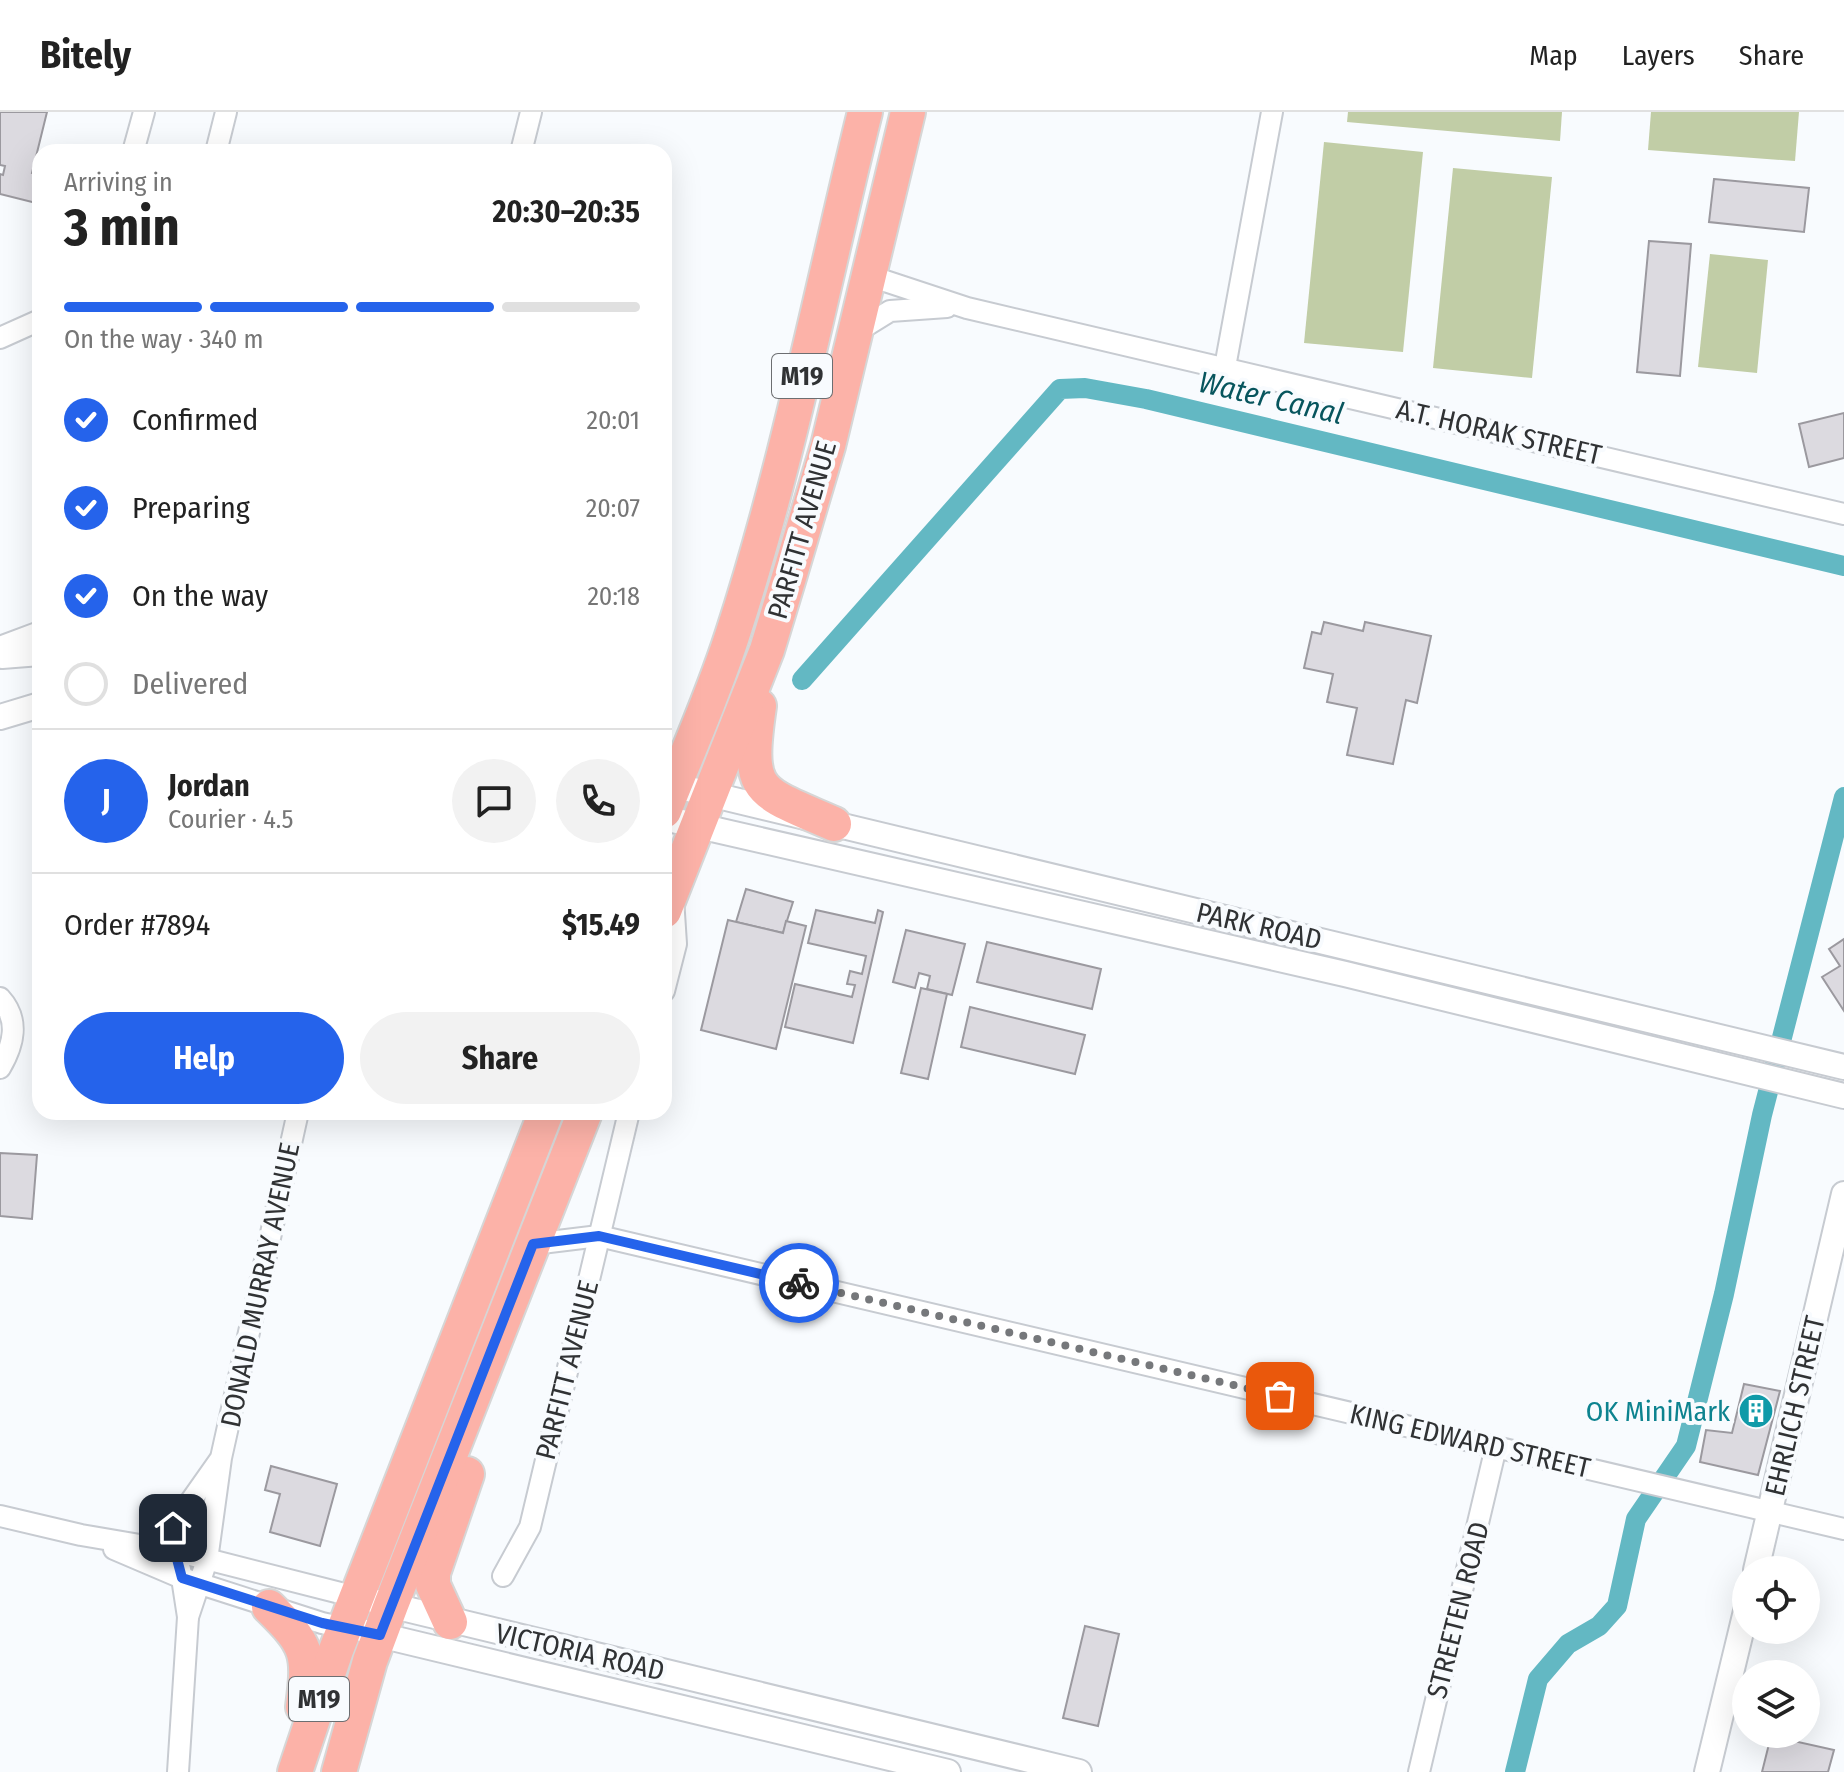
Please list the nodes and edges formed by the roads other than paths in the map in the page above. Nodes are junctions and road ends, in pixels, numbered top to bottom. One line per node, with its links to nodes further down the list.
1 (144, 112): 8 (street)
2 (226, 112): 9 (street)
3 (531, 112): 10 (street)
4 (865, 112): 11 (highway, PARFITT AVENUE / M19)
5 (889, 112): 11 (highway)
6 (908, 112): 12 (highway, PARFITT AVENUE / M19)
7 (1272, 112): 17 (street)
8 (135, 144)
9 (218, 144)
10 (523, 144)
11 (840, 213): 18 (highway, PARFITT AVENUE / M19)
12 (870, 276): 13 (street, A.T. HORAK STREET); 15 (highway, PARFITT AVENUE / M19); 18 (highway)
13 (967, 308): 15 (street, A.T. HORAK STREET); 17 (street, A.T. HORAK STREET)
14 (32, 324): 16 (street)
15 (856, 332): 22 (highway, PARFITT AVENUE / M19)
16 (0, 338)
17 (1225, 367): 19 (street, A.T. HORAK STREET)
18 (770, 503): 27 (highway, PARFITT AVENUE / M19)
19 (1844, 514)
20 (32, 637): 21 (street)
21 (0, 649)
22 (767, 650): 29 (highway, PARFITT AVENUE / M19); 31 (highway)
23 (32, 654): 24 (street)
24 (0, 656)
25 (32, 707): 26 (street)
26 (0, 717)
27 (672, 781)
28 (672, 793): 29 (street, PARK ROAD)
29 (711, 793): 31 (street, PARK ROAD); 32 (highway, PARFITT AVENUE / M19)
30 (672, 820): 32 (street, PARK ROAD)
31 (834, 824): 37 (street, PARK ROAD)
32 (698, 825): 33 (highway, PARFITT AVENUE / M19); 39 (street, PARK ROAD)
33 (672, 891)
34 (672, 922): 35 (street, PARFITT AVENUE)
35 (672, 970)
36 (0, 998): 38 (street)
37 (1844, 1067)
38 (0, 1068)
39 (1844, 1096)
40 (296, 1120): 49 (street, DONALD MURRAY AVENUE)
41 (543, 1120): 61 (highway, M19)
42 (582, 1120): 46 (highway, M19)
43 (627, 1120): 45 (street, PARFITT AVENUE)
44 (1844, 1194): 50 (street, EHRLICH STREET)
45 (599, 1236): 46 (street, KING EDWARD STREET); 48 (street, KING EDWARD STREET); 58 (street, PARFITT AVENUE)
46 (533, 1244): 47 (highway, M19)
47 (510, 1302): 62 (highway, M19); 63 (highway)
48 (1496, 1447): 50 (street, KING EDWARD STREET); 74 (street, STREETEN ROAD)
49 (221, 1458): 54 (street, DONALD MURRAY AVENUE); 56 (street, DONALD MURRAY AVENUE)
50 (1771, 1512): 52 (street, KING EDWARD STREET); 55 (street, EHRLICH STREET)
51 (0, 1516): 53 (street, VICTORIA ROAD)
52 (1844, 1529)
53 (81, 1535): 54 (street, VICTORIA ROAD); 57 (street, VICTORIA ROAD)
54 (175, 1551): 56 (street, VICTORIA ROAD); 59 (street, DONALD MURRAY AVENUE)
55 (1760, 1556)
56 (207, 1560): 59 (street, DONALD MURRAY AVENUE); 61 (street, VICTORIA ROAD)
57 (161, 1569): 59 (street, VICTORIA ROAD); 64 (street)
58 (503, 1576)
59 (192, 1581): 60 (street, VICTORIA ROAD); 64 (street, DONALD MURRAY AVENUE)
60 (269, 1607): 61 (street, VICTORIA ROAD); 70 (highway)
61 (351, 1612): 62 (street, VICTORIA ROAD); 62 (street, VICTORIA ROAD); 70 (highway, M19)
62 (386, 1620): 63 (street, VICTORIA ROAD); 67 (street, VICTORIA ROAD); 71 (highway, M19)
63 (450, 1622): 66 (street, VICTORIA ROAD)
64 (185, 1644): 69 (street, DONALD MURRAY AVENUE)
65 (1738, 1644): 75 (street)
66 (682, 1677): 67 (street); 68 (street, VICTORIA ROAD)
67 (682, 1708): 72 (street, VICTORIA ROAD)
68 (1046, 1768): 73 (street, VICTORIA ROAD)
69 (178, 1772)
70 (295, 1772)
71 (339, 1772)
72 (948, 1772)
73 (1079, 1772)
74 (1419, 1772)
75 (1707, 1772)

